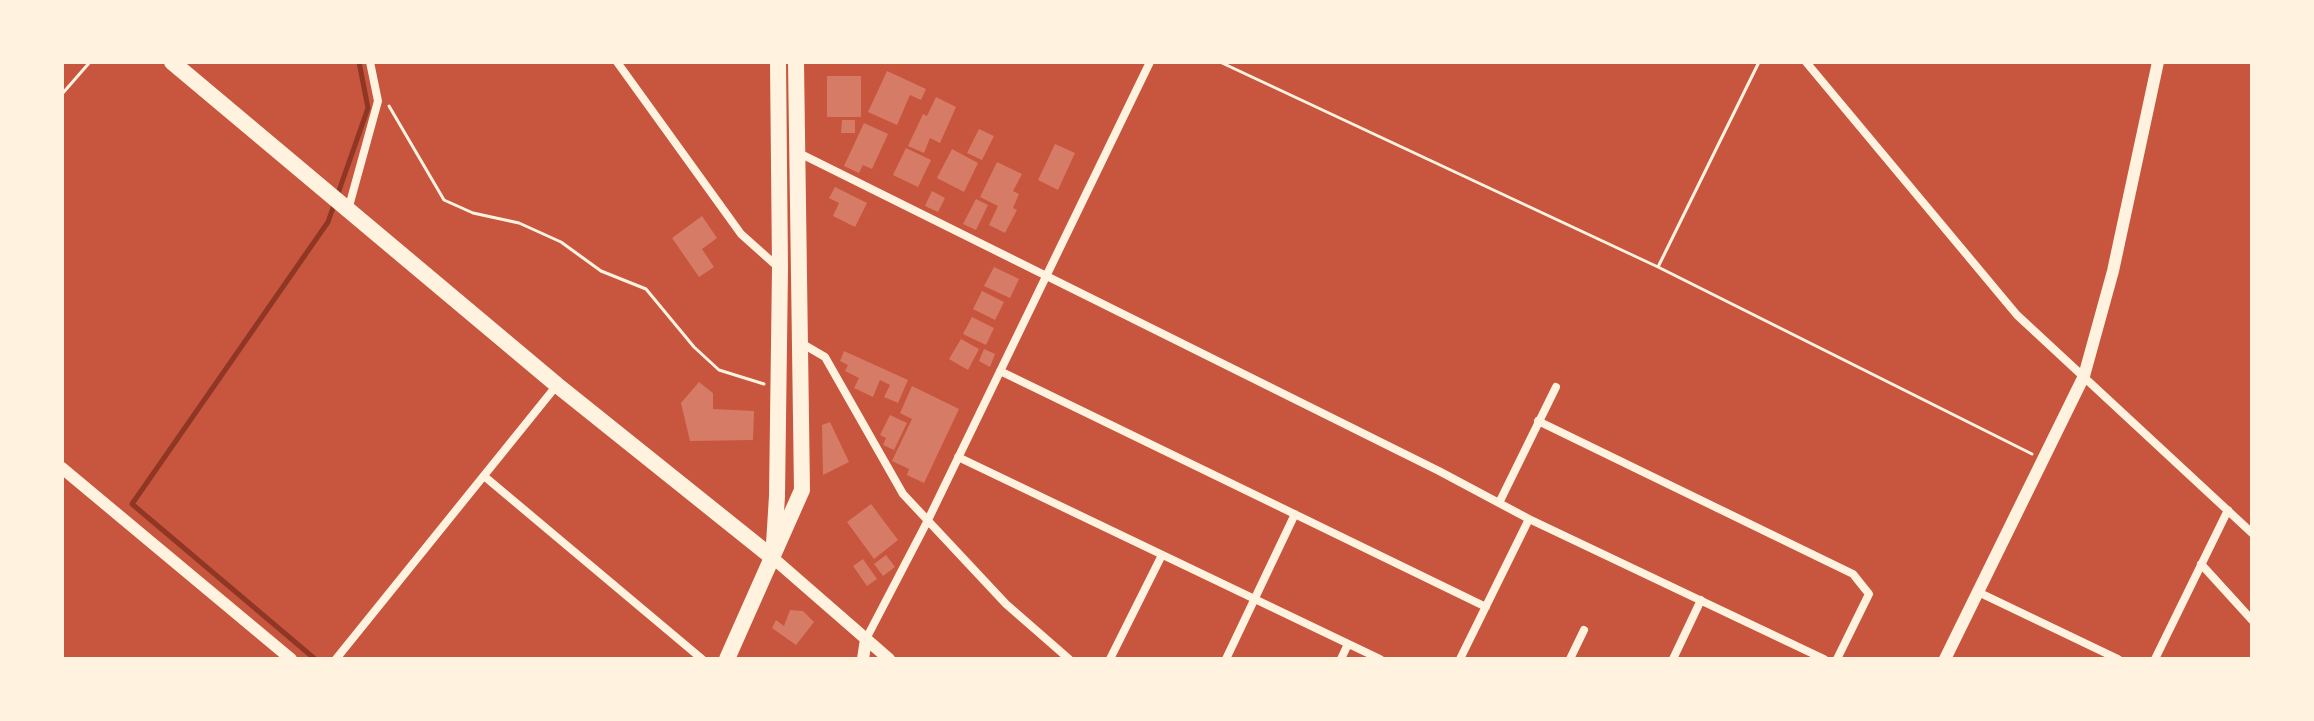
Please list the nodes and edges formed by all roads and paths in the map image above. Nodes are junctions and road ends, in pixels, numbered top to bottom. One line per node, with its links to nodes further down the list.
1 (90, 62): 13 (path)
2 (172, 62): 15 (main road)
3 (370, 62): 12 (street)
4 (617, 62): 17 (street)
5 (778, 62): 17 (main road)
6 (796, 62): 14 (main road)
7 (1150, 62): 18 (street)
8 (1220, 62): 16 (path)
9 (1759, 62): 16 (path)
10 (1806, 62): 21 (street)
11 (2158, 62): 21 (street)
12 (375, 81): 15 (street); 24 (path)
13 (62, 94)
14 (798, 153): 18 (street); 19 (main road)
15 (348, 210): 22 (main road)
16 (1658, 267): 27 (path)
17 (780, 268): 24 (main road)
18 (1047, 278): 20 (street); 30 (street)
19 (801, 343): 34 (street); 37 (main road)
20 (1000, 371): 26 (street); 32 (street)
21 (2084, 376): 27 (street); 31 (street)
22 (557, 385): 29 (street); 37 (main road)
23 (1556, 387): 25 (street)
24 (779, 388): 37 (main road)
25 (1538, 421): 30 (street); 62 (street)
26 (958, 457): 34 (street); 36 (street)
27 (2043, 460): 39 (street)
28 (62, 468): 47 (street)
29 (484, 476): 48 (street); 49 (street)
30 (1499, 503): 33 (street)
31 (2228, 510): 35 (street); 38 (street)
32 (1295, 514): 40 (street); 42 (street)
33 (1529, 519): 41 (street); 42 (street)
34 (927, 522): 45 (street); 53 (street)
35 (2252, 533)
36 (1162, 555): 40 (street); 54 (street)
37 (773, 558): 45 (street); 50 (main road)
38 (2201, 564): 43 (street); 65 (street)
39 (1978, 592): 63 (street); 64 (street)
40 (1255, 599): 46 (street); 55 (street)
41 (1701, 600): 60 (street); 61 (street)
42 (1486, 607): 58 (street)
43 (2252, 620)
44 (1584, 630): 59 (street)
45 (866, 639): 51 (street); 52 (street)
46 (1348, 644): 56 (street); 57 (street)
47 (291, 659)
48 (336, 659)
49 (702, 659)
50 (727, 659)
51 (863, 659)
52 (889, 659)
53 (1069, 659)
54 (1110, 659)
55 (1226, 659)
56 (1341, 659)
57 (1380, 659)
58 (1460, 659)
59 (1570, 659)
60 (1673, 659)
61 (1824, 659)
62 (1837, 659)
63 (1945, 659)
64 (2118, 659)
65 (2155, 659)

